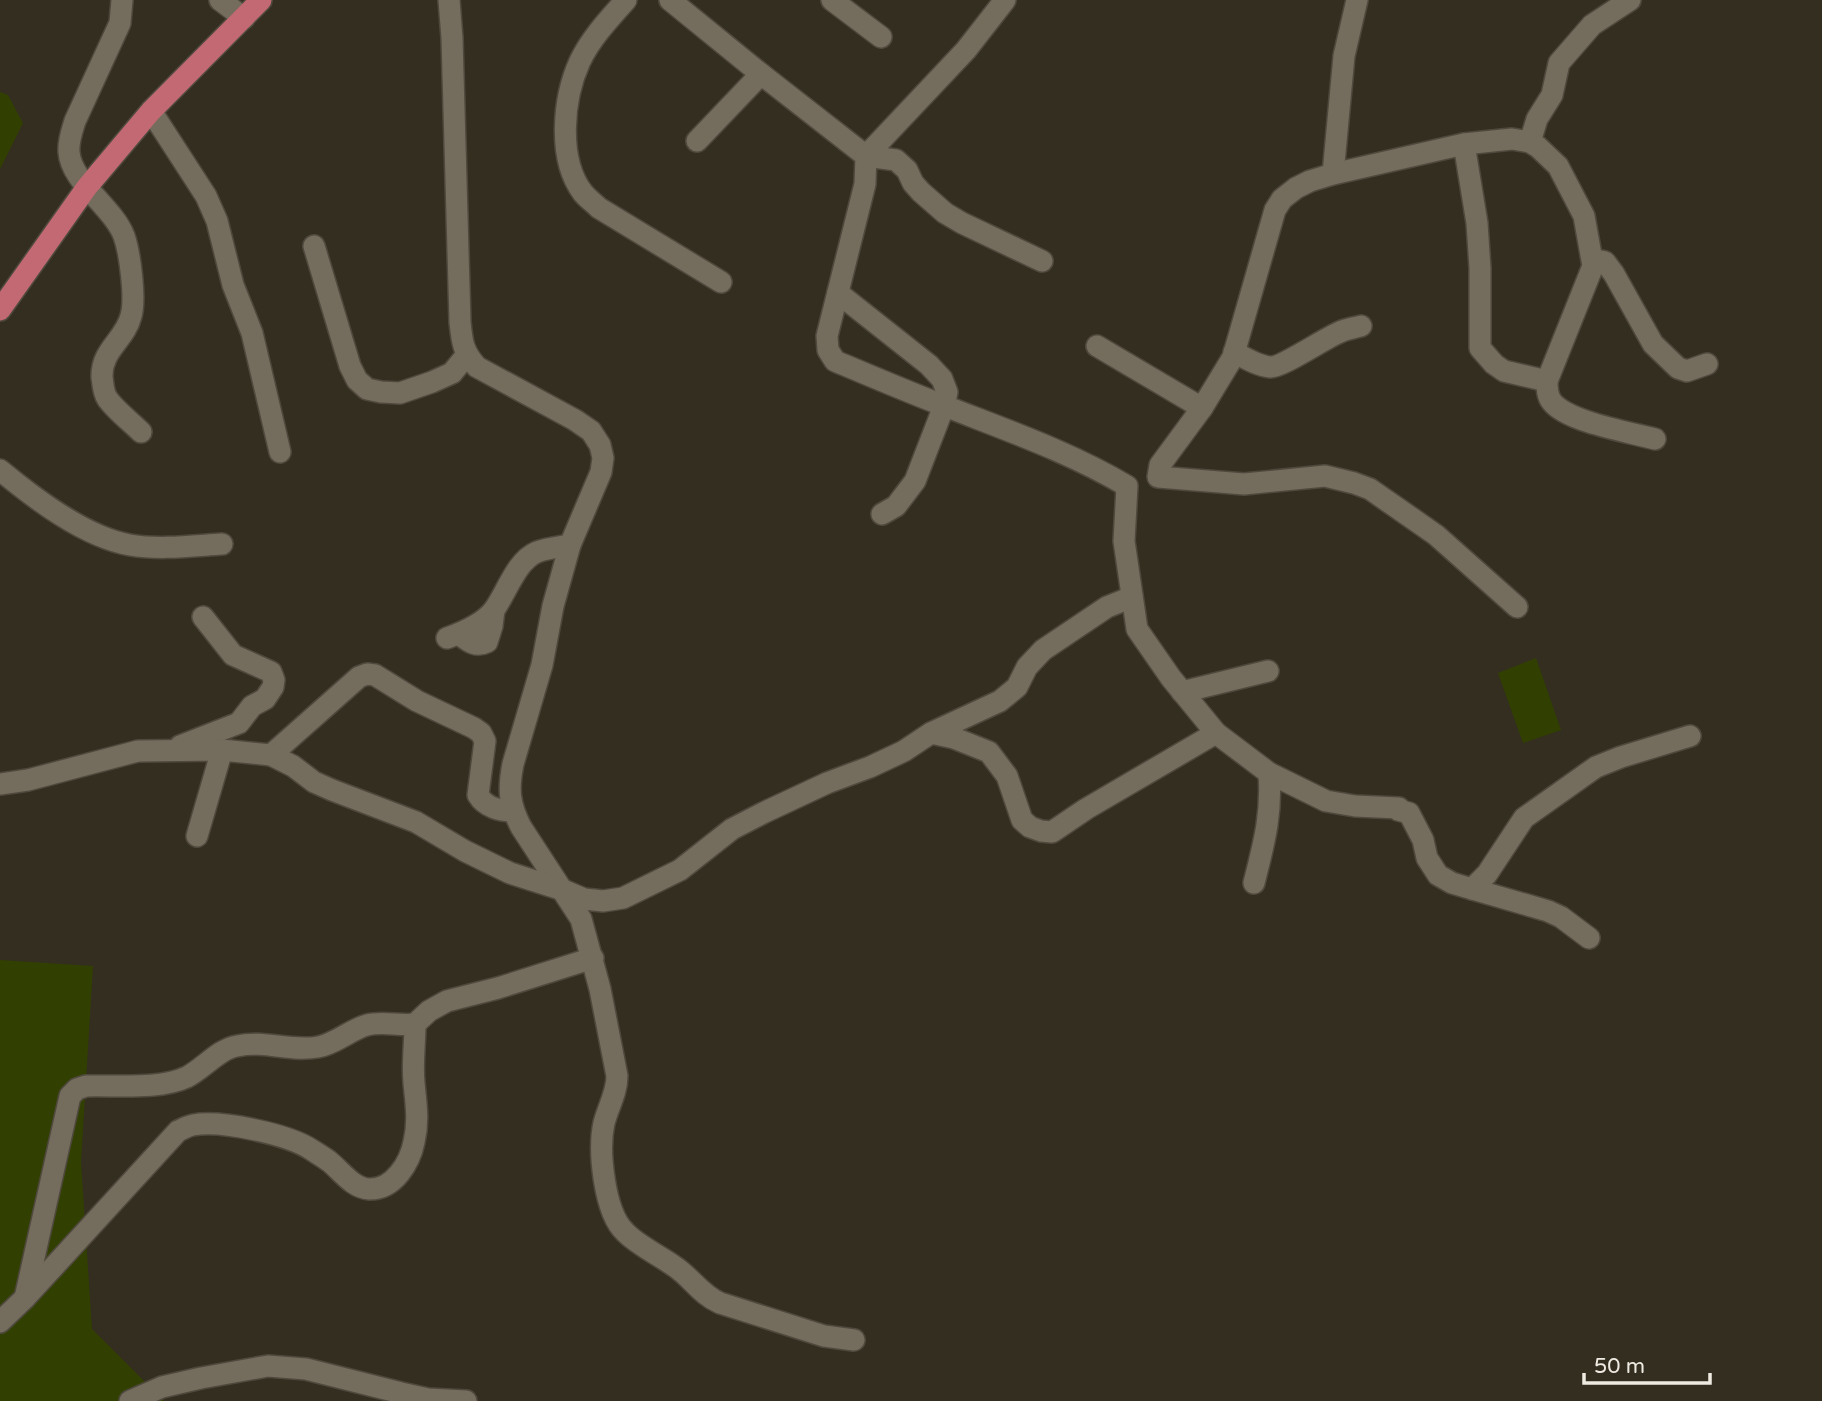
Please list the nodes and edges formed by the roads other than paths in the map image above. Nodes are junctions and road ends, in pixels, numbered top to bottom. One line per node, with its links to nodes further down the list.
1 (122, 0): 20 (street)
2 (220, 0): 11 (street)
3 (261, 0): 11 (main road)
4 (449, 0): 30 (street)
5 (625, 0): 24 (street)
6 (670, 0): 13 (street)
7 (832, 0): 12 (street)
8 (1005, 0): 18 (street)
9 (1357, 0): 19 (street)
10 (1630, 0): 16 (street)
11 (244, 18): 14 (main road)
12 (881, 37)
13 (761, 74): 15 (street); 18 (street)
14 (151, 111): 20 (main road); 37 (street)
15 (697, 141)
16 (1530, 142): 17 (street); 23 (street)
17 (1464, 144): 19 (street); 32 (street)
18 (866, 156): 22 (street); 25 (street)
19 (1333, 174): 29 (street)
20 (88, 187): 26 (main road); 35 (street)
21 (314, 246): 30 (street)
22 (1042, 261)
23 (1593, 266): 31 (street); 32 (street)
24 (721, 282)
25 (838, 293): 33 (street); 33 (street)
26 (0, 310)
27 (1361, 326): 29 (street)
28 (1097, 346): 34 (street)
29 (1234, 352): 34 (street)
30 (467, 356): 43 (street)
31 (1707, 364)
32 (1547, 381): 36 (street)
33 (944, 406): 40 (street); 41 (street)
34 (1202, 408): 39 (street)
35 (141, 432)
36 (1655, 439)
37 (281, 452)
38 (0, 470): 42 (street)
39 (1158, 477): 40 (street); 45 (street)
40 (1127, 486): 44 (street)
41 (882, 514)
42 (222, 544)
43 (570, 545): 47 (street); 58 (street)
44 (1132, 597): 49 (street); 50 (street)
45 (1517, 607)
46 (203, 617): 54 (street)
47 (453, 636)
48 (1268, 671): 49 (street)
49 (1182, 692): 51 (street)
50 (931, 733): 51 (street); 61 (street)
51 (1216, 733): 56 (street)
52 (1690, 736): 62 (street)
53 (222, 750): 54 (street); 55 (street); 59 (street)
54 (168, 751): 57 (street)
55 (271, 755): 58 (street); 61 (street)
56 (1269, 774): 60 (street); 62 (street)
57 (0, 784)
58 (513, 811): 61 (street)
59 (197, 836)
60 (1254, 883)
61 (563, 890): 64 (street)
62 (1472, 890): 63 (street)
63 (1589, 938)
64 (593, 958): 65 (street); 68 (street)
65 (415, 1024): 66 (street); 66 (street)
66 (25, 1298): 67 (street)
67 (0, 1322)
68 (854, 1340)
69 (130, 1401): 70 (street)
70 (466, 1401)

